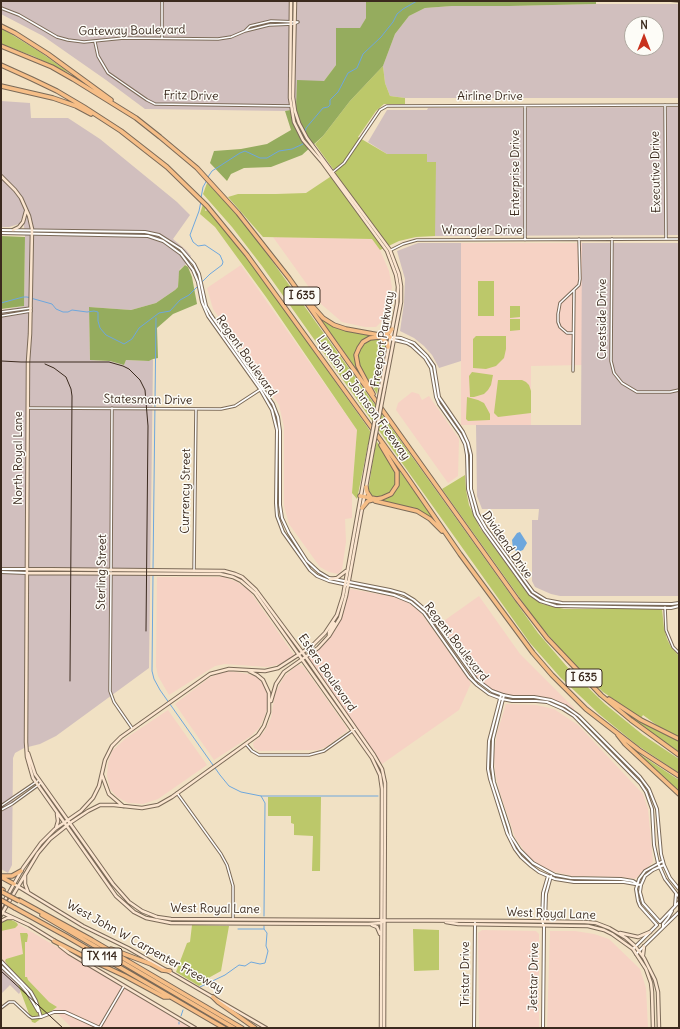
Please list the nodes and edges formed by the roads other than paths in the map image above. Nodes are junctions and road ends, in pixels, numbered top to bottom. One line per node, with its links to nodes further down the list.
1 (162, 1): 9 (street)
2 (291, 1): 5 (main road, Freeport Parkway)
3 (295, 1): 6 (main road, Freeport Parkway)
4 (1, 8): 10 (street, Gateway Boulevard)
5 (290, 22): 6 (street, Gateway Boulevard); 8 (street, Gateway Boulevard); 8 (street, Gateway Boulevard); 16 (main road, Freeport Parkway)
6 (294, 22): 16 (main road, Freeport Parkway)
7 (1, 26): 18 (highway)
8 (245, 31): 9 (street, Gateway Boulevard)
9 (162, 38): 10 (street, Gateway Boulevard)
10 (96, 42): 16 (street, Fritz Drive)
11 (1, 46): 18 (highway, Lyndon B Johnson Freeway / I 635)
12 (1, 65): 19 (highway, Lyndon B Johnson Freeway / I 635)
13 (1, 86): 19 (highway)
14 (665, 105): 15 (street, Airline Drive); 17 (street, Airline Drive); 31 (street, Executive Drive)
15 (679, 105)
16 (292, 106): 20 (main road, Freeport Parkway); 20 (main road, Freeport Parkway)
17 (524, 106): 21 (street, Airline Drive); 33 (street, Enterprise Drive)
18 (136, 118): 37 (highway, Lyndon B Johnson Freeway / I 635)
19 (121, 131): 56 (highway, Lyndon B Johnson Freeway / I 635)
20 (314, 151): 21 (main road, Freeport Parkway)
21 (331, 173): 34 (main road, Freeport Parkway)
22 (1, 176): 23 (main road, North Royal Lane)
23 (26, 209): 25 (main road); 26 (main road, North Royal Lane)
24 (1, 230): 25 (street, Regent Boulevard)
25 (13, 230): 26 (street, Regent Boulevard)
26 (32, 230): 28 (main road, North Royal Lane); 35 (street, Regent Boulevard)
27 (1, 233): 28 (street, Regent Boulevard)
28 (32, 235): 35 (street, Regent Boulevard); 40 (main road, North Royal Lane)
29 (578, 239): 30 (street, Wrangler Drive); 33 (street, Wrangler Drive); 39 (street)
30 (612, 239): 31 (street, Wrangler Drive); 52 (street, Crestside Drive)
31 (666, 239): 32 (street, Wrangler Drive)
32 (679, 239)
33 (525, 240): 34 (street, Wrangler Drive)
34 (389, 251): 38 (main road, Freeport Parkway)
35 (189, 260): 36 (street, Regent Boulevard)
36 (194, 269): 48 (street, Regent Boulevard); 49 (street, Regent Boulevard)
37 (289, 278): 45 (highway); 58 (highway, Lyndon B Johnson Freeway / I 635)
38 (400, 290): 43 (main road, Freeport Parkway); 46 (main road, Freeport Parkway)
39 (574, 290): 44 (street); 44 (street)
40 (31, 310): 41 (street); 42 (street); 54 (main road, North Royal Lane)
41 (1, 312)
42 (1, 316)
43 (392, 329): 45 (highway); 46 (main road, Freeport Parkway)
44 (574, 333): 50 (street)
45 (382, 337): 46 (highway); 47 (highway); 58 (highway)
46 (392, 338): 47 (main road, Freeport Parkway); 53 (street, Dividend Drive); 61 (main road, Freeport Parkway, bridge)
47 (388, 347): 62 (main road, Freeport Parkway, bridge)
48 (239, 354): 49 (street); 51 (street, Regent Boulevard)
49 (236, 356): 51 (street, Regent Boulevard)
50 (573, 371)
51 (261, 389): 57 (street, Statesman Drive); 72 (street, Regent Boulevard); 73 (street, Regent Boulevard)
52 (679, 390)
53 (438, 397): 59 (street, Dividend Drive); 60 (street, Dividend Drive)
54 (28, 408): 55 (street, Statesman Drive); 69 (main road, North Royal Lane)
55 (112, 408): 57 (street, Statesman Drive); 70 (street, Sterling Street)
56 (357, 408): 63 (highway); 65 (highway, Lyndon B Johnson Freeway / I 635)
57 (196, 409): 71 (street, Currency Street)
58 (383, 411): 88 (highway, Lyndon B Johnson Freeway / I 635)
59 (454, 419): 60 (street); 67 (street, Dividend Drive)
60 (451, 421): 67 (street, Dividend Drive)
61 (366, 487): 62 (main road, Freeport Parkway); 63 (highway)
62 (362, 498): 63 (highway); 64 (main road, Freeport Parkway); 66 (main road, Freeport Parkway)
63 (372, 500): 64 (highway); 65 (highway)
64 (362, 508): 74 (main road, Freeport Parkway)
65 (460, 554): 93 (highway, Lyndon B Johnson Freeway / I 635)
66 (348, 568): 72 (main road); 73 (main road, Freeport Parkway)
67 (513, 568): 76 (street, Dividend Drive); 78 (street, Dividend Drive)
68 (1, 571): 69 (street, Esters Boulevard)
69 (27, 571): 70 (main road, Esters Boulevard); 101 (main road, North Royal Lane)
70 (111, 572): 71 (main road, Esters Boulevard); 91 (street, Sterling Street)
71 (194, 572): 82 (main road, Esters Boulevard)
72 (330, 579): 73 (street, Regent Boulevard)
73 (345, 584): 74 (street, Regent Boulevard); 79 (main road, Freeport Parkway)
74 (349, 584): 80 (main road, Freeport Parkway); 86 (street, Regent Boulevard); 89 (street, Regent Boulevard)
75 (679, 603): 76 (street, Dividend Drive)
76 (664, 604): 78 (street)
77 (679, 606): 78 (street, Dividend Drive)
78 (665, 607): 81 (street)
79 (334, 620): 80 (main road); 82 (main road, Freeport Parkway)
80 (329, 636): 83 (main road, Freeport Parkway)
81 (679, 653)
82 (301, 654): 83 (main road, Esters Boulevard); 84 (main road, Esters Boulevard); 85 (main road, Freeport Parkway)
83 (305, 656): 84 (main road, Freeport Parkway); 92 (main road, Esters Boulevard)
84 (302, 658): 90 (main road, Freeport Parkway); 92 (main road, Esters Boulevard)
85 (246, 670): 90 (main road); 91 (main road, Freeport Parkway)
86 (501, 694): 87 (street, Regent Boulevard); 89 (street)
87 (504, 695): 89 (street); 115 (street, Regent Boulevard)
88 (601, 695): 94 (highway); 98 (highway, Lyndon B Johnson Freeway / I 635)
89 (501, 699): 96 (street); 97 (street); 116 (street, Regent Boulevard)
90 (270, 704): 95 (main road, Freeport Parkway)
91 (132, 729): 99 (main road, Freeport Parkway)
92 (354, 730): 95 (street); 152 (main road, Esters Boulevard)
93 (616, 731): 100 (highway, Lyndon B Johnson Freeway / I 635); 103 (highway)
94 (679, 739)
95 (246, 744): 102 (main road)
96 (488, 752): 97 (street); 109 (street)
97 (492, 752): 108 (street)
98 (679, 755)
99 (102, 774): 105 (main road); 110 (main road)
100 (679, 776)
101 (39, 782): 104 (street); 106 (street); 107 (main road, North Royal Lane); 110 (main road, West Royal Lane)
102 (177, 793): 105 (main road); 150 (street)
103 (679, 794)
104 (1, 806)
105 (124, 806): 110 (main road)
106 (1, 810)
107 (57, 811): 111 (main road, North Royal Lane); 112 (main road)
108 (505, 816): 109 (street); 121 (street)
109 (502, 817): 121 (street)
110 (69, 822): 111 (main road); 123 (main road, West Royal Lane)
111 (66, 824): 112 (main road); 114 (main road); 124 (main road, West Royal Lane)
112 (56, 829): 113 (main road)
113 (33, 853): 114 (main road); 119 (main road)
114 (36, 856): 120 (main road)
115 (662, 861): 116 (street); 117 (street, Regent Boulevard)
116 (658, 863): 118 (street, Regent Boulevard); 129 (street)
117 (664, 865): 118 (street); 132 (street, Regent Boulevard)
118 (659, 867): 130 (street); 135 (street, Regent Boulevard)
119 (21, 871): 122 (highway); 128 (main road)
120 (25, 875): 131 (main road); 134 (main road)
121 (550, 875): 126 (street); 155 (street, Jetstar Drive)
122 (1, 876): 128 (highway)
123 (108, 876): 124 (main road); 144 (main road, West Royal Lane)
124 (104, 878): 147 (main road, West Royal Lane)
125 (589, 878): 126 (street); 127 (street); 129 (street)
126 (565, 879): 127 (street)
127 (589, 882): 129 (street)
128 (14, 884): 131 (main road, West John W Carpenter Freeway); 140 (main road)
129 (636, 884): 130 (street); 143 (street)
130 (641, 885): 142 (street)
131 (18, 886): 134 (main road, West John W Carpenter Freeway); 145 (main road)
132 (679, 889)
133 (2, 891): 138 (highway, West John W Carpenter Freeway / TX 114, bridge)
134 (29, 893): 177 (main road, West John W Carpenter Freeway)
135 (675, 893): 136 (street, Regent Boulevard); 141 (street)
136 (679, 897)
137 (1, 900): 179 (highway, TX 114, bridge)
138 (19, 901): 168 (highway, West John W Carpenter Freeway / TX 114); 189 (highway)
139 (679, 902): 141 (street)
140 (1, 907)
141 (674, 907): 156 (street); 163 (street)
142 (647, 908): 143 (street); 156 (street)
143 (643, 910): 160 (street)
144 (142, 911): 147 (main road); 149 (main road, West Royal Lane)
145 (2, 913): 148 (main road)
146 (678, 913): 163 (street)
147 (140, 915): 157 (main road, West Royal Lane)
148 (13, 918): 151 (main road); 167 (main road)
149 (189, 918): 150 (main road, West Royal Lane); 157 (main road)
150 (233, 919): 152 (main road, West Royal Lane); 158 (street)
151 (1, 921)
152 (382, 921): 153 (main road, West Royal Lane); 159 (main road, West Royal Lane); 166 (main road, Esters Boulevard); 194 (main road, Esters Boulevard)
153 (443, 921): 154 (main road, West Royal Lane); 161 (main road, West Royal Lane)
154 (475, 921): 155 (main road, West Royal Lane); 161 (street, Tristar Drive)
155 (544, 921): 162 (street, Jetstar Drive); 165 (main road, West Royal Lane)
156 (660, 922): 160 (street)
157 (189, 923): 158 (main road, West Royal Lane)
158 (233, 923): 159 (main road, West Royal Lane)
159 (369, 924): 166 (main road)
160 (657, 924): 164 (street)
161 (475, 925): 162 (main road, West Royal Lane); 195 (street, Tristar Drive)
162 (544, 926): 171 (main road, West Royal Lane); 196 (street, Jetstar Drive)
163 (663, 927): 170 (street)
164 (650, 932): 165 (main road); 169 (street)
165 (618, 933): 169 (main road, West Royal Lane)
166 (381, 936): 193 (main road, Esters Boulevard)
167 (54, 940): 178 (main road); 179 (highway)
168 (92, 940): 177 (highway); 190 (highway, West John W Carpenter Freeway / TX 114)
169 (636, 946): 171 (street); 172 (main road, West Royal Lane)
170 (644, 946): 172 (street); 174 (main road)
171 (633, 950): 173 (main road, West Royal Lane)
172 (639, 951): 173 (street); 174 (main road, West Royal Lane)
173 (636, 954): 181 (main road, West Royal Lane)
174 (644, 958): 182 (main road, West Royal Lane)
175 (1, 961): 184 (street)
176 (1, 966): 184 (street)
177 (170, 971): 180 (main road, West John W Carpenter Freeway)
178 (124, 986): 186 (street); 187 (main road)
179 (169, 997): 188 (highway, TX 114)
180 (213, 997): 191 (highway); 192 (main road, West John W Carpenter Freeway)
181 (653, 1002): 182 (main road); 197 (main road, West Royal Lane)
182 (659, 1002): 198 (main road, West Royal Lane)
183 (1, 1008): 185 (street)
184 (39, 1012): 185 (street)
185 (41, 1017): 186 (street)
186 (100, 1028)
187 (195, 1028)
188 (224, 1028)
189 (234, 1028)
190 (242, 1028)
191 (254, 1028)
192 (266, 1028)
193 (380, 1028)
194 (384, 1028)
195 (474, 1028)
196 (543, 1028)
197 (653, 1028)
198 (658, 1028)

